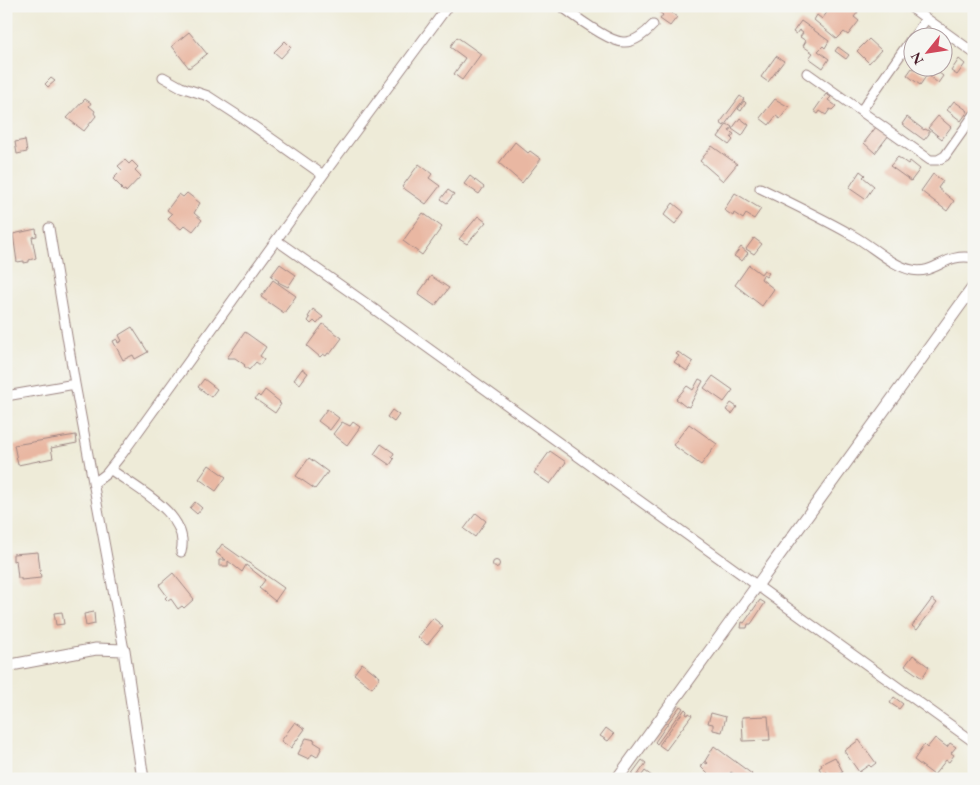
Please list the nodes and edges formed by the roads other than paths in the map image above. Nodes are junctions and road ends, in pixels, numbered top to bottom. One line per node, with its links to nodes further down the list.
1 (448, 6): 13 (street)
2 (561, 6): 5 (street)
3 (909, 6): 4 (street)
4 (926, 19): 6 (street); 8 (street)
5 (653, 25)
6 (920, 28)
7 (902, 53): 11 (street)
8 (974, 53)
9 (807, 73): 11 (street)
10 (163, 77): 13 (street)
11 (861, 111): 12 (street)
12 (974, 115)
13 (323, 175): 16 (street)
14 (760, 188): 17 (street)
15 (49, 228): 19 (street)
16 (276, 240): 21 (street); 24 (street)
17 (974, 258)
18 (974, 286): 24 (street)
19 (76, 384): 20 (street); 22 (street)
20 (6, 396)
21 (110, 469): 22 (street); 23 (street)
22 (94, 483): 25 (street)
23 (181, 552)
24 (756, 585): 27 (street); 29 (street)
25 (124, 650): 26 (street); 28 (street)
26 (6, 666)
27 (974, 742)
28 (143, 779)
29 (617, 779)

